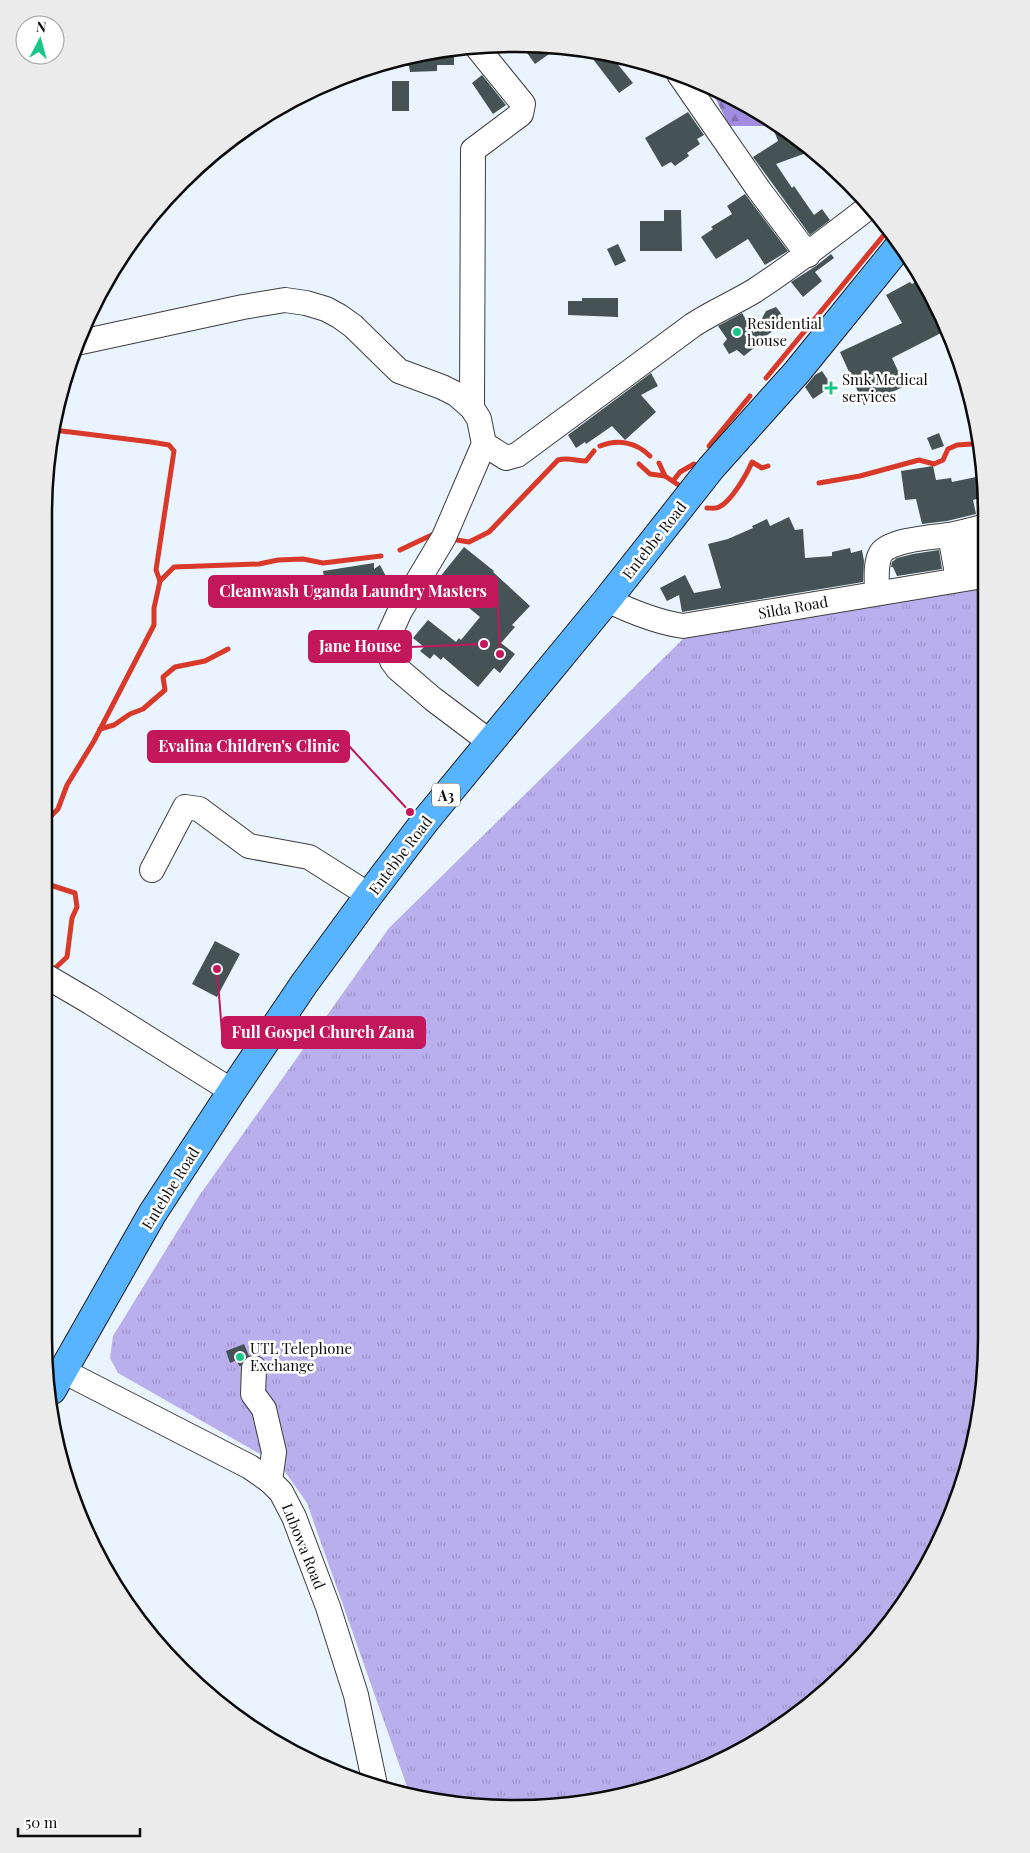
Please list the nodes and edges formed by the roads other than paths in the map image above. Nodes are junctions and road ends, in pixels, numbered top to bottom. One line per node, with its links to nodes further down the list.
1 (482, 53): 7 (street)
2 (687, 86): 5 (street)
3 (864, 211): 5 (street)
4 (895, 251): 12 (main road, Entebbe Road / A3)
5 (808, 255): 8 (street)
6 (87, 341): 7 (street)
7 (472, 408): 8 (street)
8 (484, 444): 13 (street)
9 (969, 540): 10 (street); 11 (street)
10 (969, 578): 11 (street, Silda Road)
11 (877, 593): 12 (street, Silda Road)
12 (607, 600): 13 (main road, Entebbe Road / A3)
13 (490, 742): 15 (main road, Entebbe Road / A3)
14 (152, 870): 15 (street)
15 (369, 895): 17 (main road, Entebbe Road / A3)
16 (52, 980): 17 (street)
17 (232, 1091): 19 (main road, Entebbe Road / A3)
18 (254, 1368): 20 (street)
19 (58, 1380): 20 (street, Lubowa Road)
20 (270, 1481): 21 (street, Lubowa Road)
21 (374, 1778)

